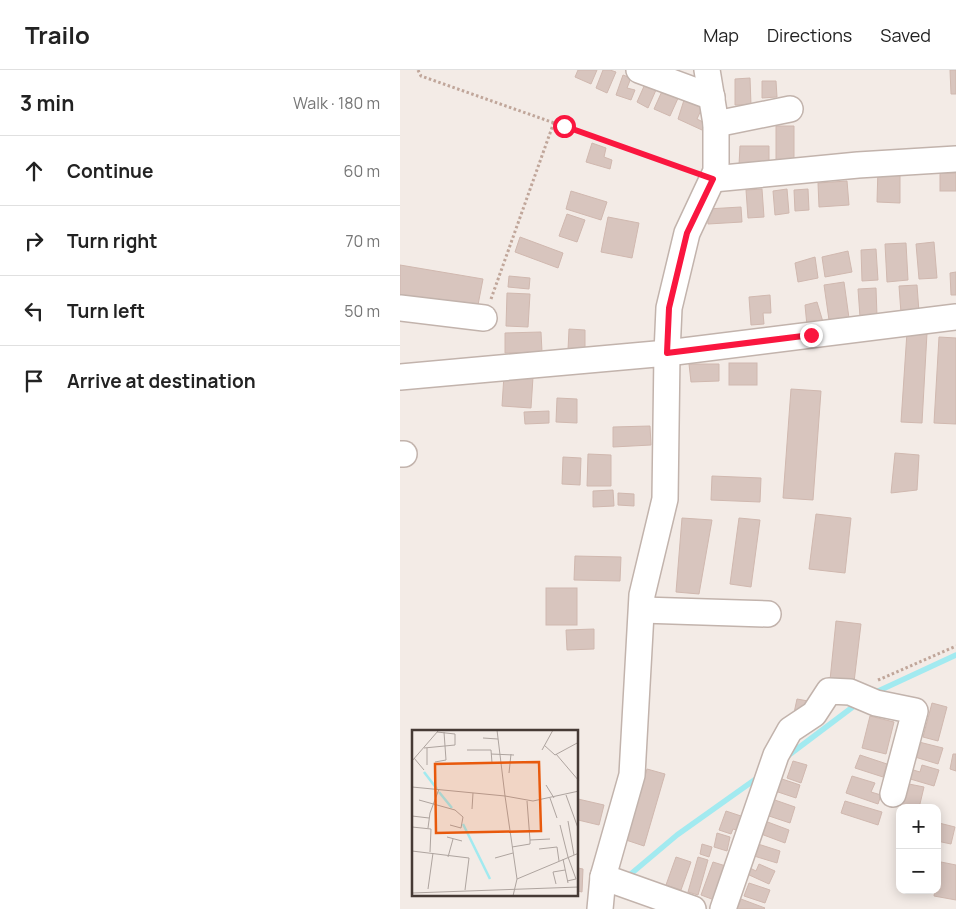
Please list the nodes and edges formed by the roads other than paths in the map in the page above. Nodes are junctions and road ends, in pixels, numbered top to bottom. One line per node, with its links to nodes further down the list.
1 (639, 70): 3 (street)
2 (707, 70): 3 (street)
3 (712, 97): 5 (street)
4 (790, 109): 5 (street)
5 (716, 124): 7 (street)
6 (956, 159): 7 (street)
7 (713, 179): 11 (street)
8 (400, 308): 10 (street)
9 (956, 317): 11 (street)
10 (484, 318)
11 (667, 353): 12 (street); 13 (street)
12 (400, 377)
13 (642, 610): 14 (street); 16 (street)
14 (768, 614)
15 (893, 794): 19 (street)
16 (604, 877): 17 (street); 18 (street)
17 (600, 909)
18 (694, 909)
19 (723, 909)

